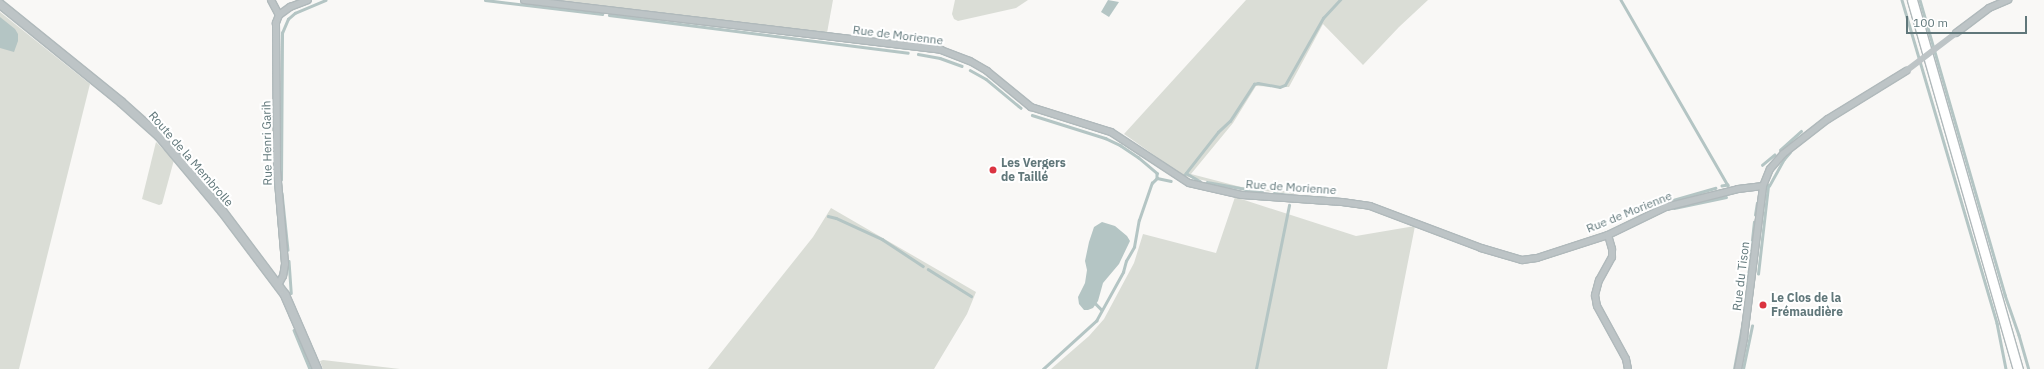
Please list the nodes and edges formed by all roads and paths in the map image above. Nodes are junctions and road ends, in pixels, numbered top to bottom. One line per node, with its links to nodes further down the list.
1 (271, 0): 7 (street)
2 (308, 0): 7 (street)
3 (524, 0): 9 (street, Rue de Morienne)
4 (1912, 0): 14 (main road)
5 (2008, 0): 8 (street, bridge)
6 (0, 4): 10 (street, Route de la Membrolle)
7 (279, 15): 10 (street, Rue Henri Garih)
8 (1763, 186): 9 (street, Rue de Morienne); 13 (street, Rue du Tison)
9 (1608, 235): 12 (street)
10 (278, 286): 11 (street, Route de la Membrolle)
11 (317, 369)
12 (1628, 369)
13 (1738, 369)
14 (2018, 369)

